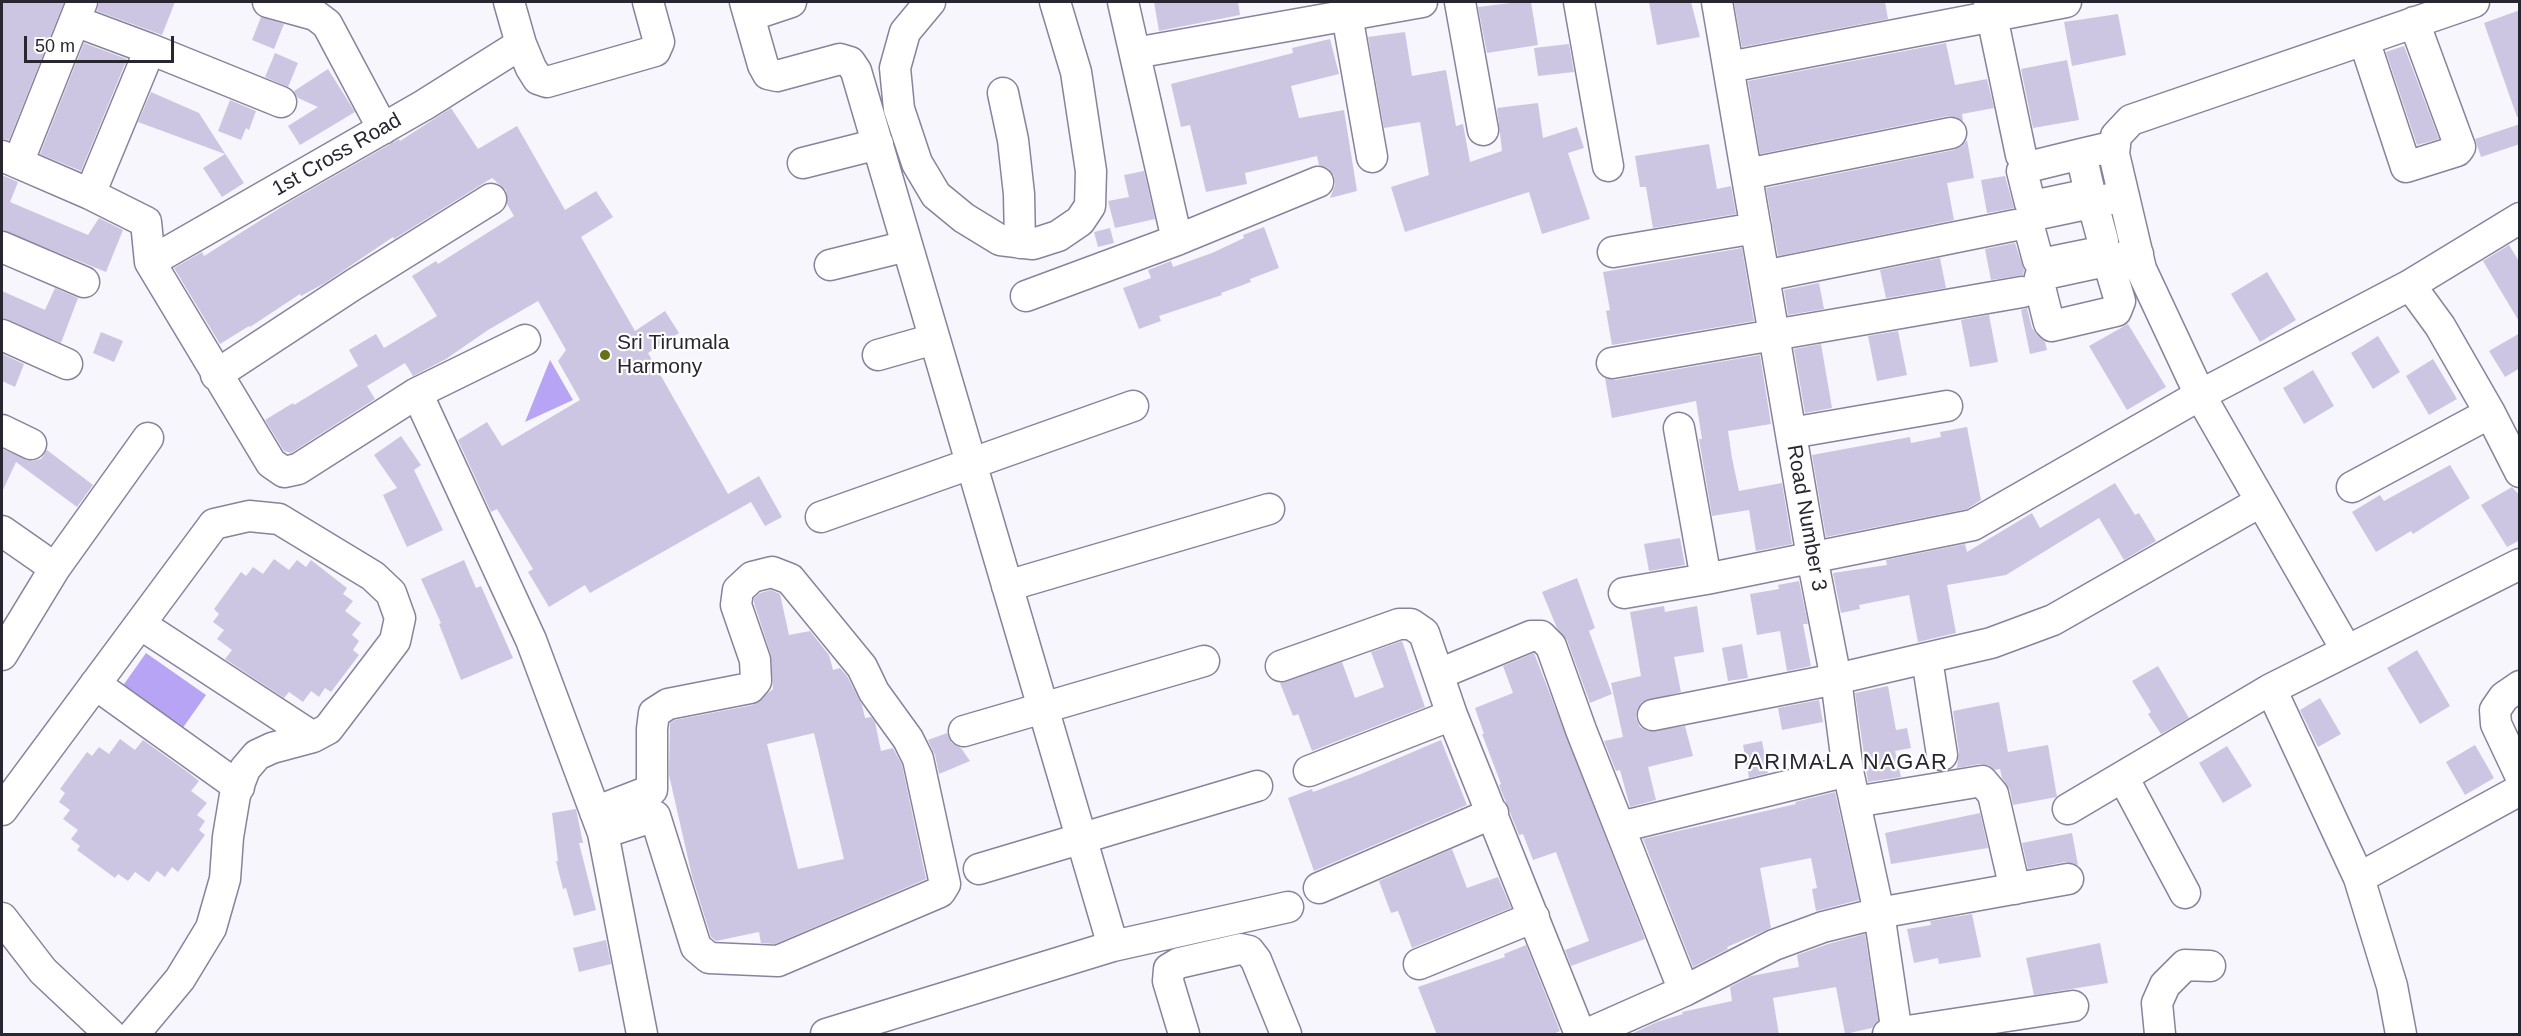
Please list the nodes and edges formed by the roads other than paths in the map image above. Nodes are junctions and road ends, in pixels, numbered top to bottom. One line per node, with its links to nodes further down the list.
1 (268, 2): 26 (street)
2 (509, 2): 20 (street)
3 (648, 2): 20 (street)
4 (791, 2): 14 (street)
5 (930, 2): 47 (street)
6 (1055, 2): 47 (street)
7 (1123, 2): 22 (street)
8 (1460, 2): 27 (street)
9 (1580, 2): 36 (street)
10 (1718, 2): 23 (street, Road Number 3)
11 (2066, 2): 15 (street)
12 (2474, 2): 18 (street)
13 (1404, 3): 17 (street)
14 (747, 9): 29 (street)
15 (1991, 9): 23 (street); 32 (street)
16 (79, 11): 21 (street); 34 (street)
17 (1347, 15): 22 (street); 33 (street)
18 (2414, 22): 19 (street); 19 (street)
19 (2364, 40): 30 (street)
20 (520, 44): 26 (street, 1st Cross Road)
21 (150, 49): 25 (street); 39 (street)
22 (1135, 53): 46 (street)
23 (1728, 67): 37 (street, Road Number 3)
24 (1003, 93): 47 (street)
25 (281, 102)
26 (383, 129): 53 (street, 1st Cross Road)
27 (1483, 130)
28 (1950, 133): 37 (street)
29 (878, 144): 35 (street); 48 (street)
30 (2115, 146): 31 (street); 40 (street)
31 (2081, 154)
32 (2021, 155)
33 (1372, 156)
34 (10, 160): 39 (street)
35 (803, 163)
36 (1608, 166)
37 (1747, 174): 45 (street, Road Number 3)
38 (1318, 182): 46 (street)
39 (90, 194): 53 (street)
40 (2124, 196): 42 (street); 51 (street)
41 (491, 200): 67 (street)
42 (2093, 204)
43 (2520, 218): 57 (street)
44 (2016, 225): 55 (street)
45 (1756, 228): 50 (street); 55 (street, Road Number 3)
46 (1177, 240): 59 (street)
47 (1020, 243)
48 (907, 246): 54 (street); 62 (street)
49 (2, 247): 56 (street)
50 (1613, 252)
51 (2138, 254): 52 (street); 69 (street)
52 (2108, 261)
53 (150, 262): 67 (street)
54 (830, 265)
55 (1764, 276): 60 (street, Road Number 3)
56 (84, 282)
57 (2410, 285): 69 (street); 72 (street)
58 (2022, 292): 60 (street)
59 (1026, 296)
60 (1774, 334): 65 (street); 75 (street, Road Number 3)
61 (2, 335): 66 (street)
62 (934, 339): 64 (street); 78 (street)
63 (525, 340): 68 (street)
64 (878, 355)
65 (1612, 363)
66 (67, 364)
67 (216, 375): 68 (street)
68 (417, 393): 120 (street)
69 (2200, 395): 81 (street); 85 (street)
70 (1133, 406): 78 (street)
71 (1947, 406): 75 (street)
72 (2490, 413): 79 (street); 80 (street)
73 (1679, 428): 88 (street)
74 (2, 430): 77 (street)
75 (1791, 433): 85 (street, Road Number 3)
76 (148, 438): 87 (street)
77 (31, 444)
78 (972, 463): 83 (street); 89 (street)
79 (2520, 472)
80 (2352, 487)
81 (2260, 502): 92 (street); 94 (street)
82 (1269, 509): 89 (street)
83 (821, 517)
84 (2, 531): 87 (street)
85 (1812, 557): 88 (street); 98 (street, Road Number 3)
86 (2520, 564): 92 (street)
87 (55, 568): 93 (street)
88 (1706, 579): 90 (street)
89 (1007, 586): 102 (street)
90 (1624, 592)
91 (140, 624): 99 (street); 106 (street); 106 (street)
92 (2347, 651): 101 (street)
93 (2, 655)
94 (1927, 659): 98 (street); 107 (street)
95 (1204, 661): 102 (street)
96 (1281, 666): 97 (street)
97 (1439, 674): 103 (street); 121 (street)
98 (1836, 679): 104 (street); 109 (street, Road Number 3)
99 (95, 684): 113 (street); 118 (street)
100 (2520, 686): 110 (street)
101 (2271, 689): 111 (street); 124 (street)
102 (1044, 709): 105 (street); 122 (street)
103 (1452, 715): 108 (street); 119 (street)
104 (1653, 715)
105 (964, 731)
106 (313, 737): 113 (street)
107 (1942, 755)
108 (1309, 771)
109 (1848, 771): 115 (street, Road Number 3); 121 (street)
110 (2520, 775)
111 (2123, 777): 117 (street); 128 (street)
112 (1257, 786): 122 (street)
113 (239, 787): 140 (street)
114 (2520, 790): 124 (street)
115 (1855, 802): 127 (street); 130 (street, Road Number 3)
116 (653, 803): 116 (street); 120 (street)
117 (2068, 808)
118 (2, 810)
119 (1493, 813): 126 (street); 131 (street)
120 (599, 822): 141 (street)
121 (1620, 827): 136 (street)
122 (1081, 837): 123 (street); 133 (street)
123 (979, 869)
124 (2359, 878): 148 (street)
125 (2068, 879): 127 (street)
126 (1319, 888)
127 (2015, 889): 130 (street)
128 (2185, 893)
129 (1288, 907): 133 (street)
130 (1879, 913): 136 (street); 138 (street, Road Number 3)
131 (1534, 917): 134 (street); 145 (street)
132 (2, 918): 139 (street)
133 (1113, 946): 142 (street)
134 (1419, 964)
135 (2210, 966): 147 (street)
136 (1684, 991): 146 (street)
137 (2073, 1005): 138 (street)
138 (1894, 1034)
139 (110, 1035)
140 (134, 1035)
141 (642, 1035)
142 (826, 1035)
143 (1184, 1035): 144 (street)
144 (1286, 1035)
145 (1580, 1035)
146 (1587, 1035)
147 (2160, 1035)
148 (2401, 1035)

